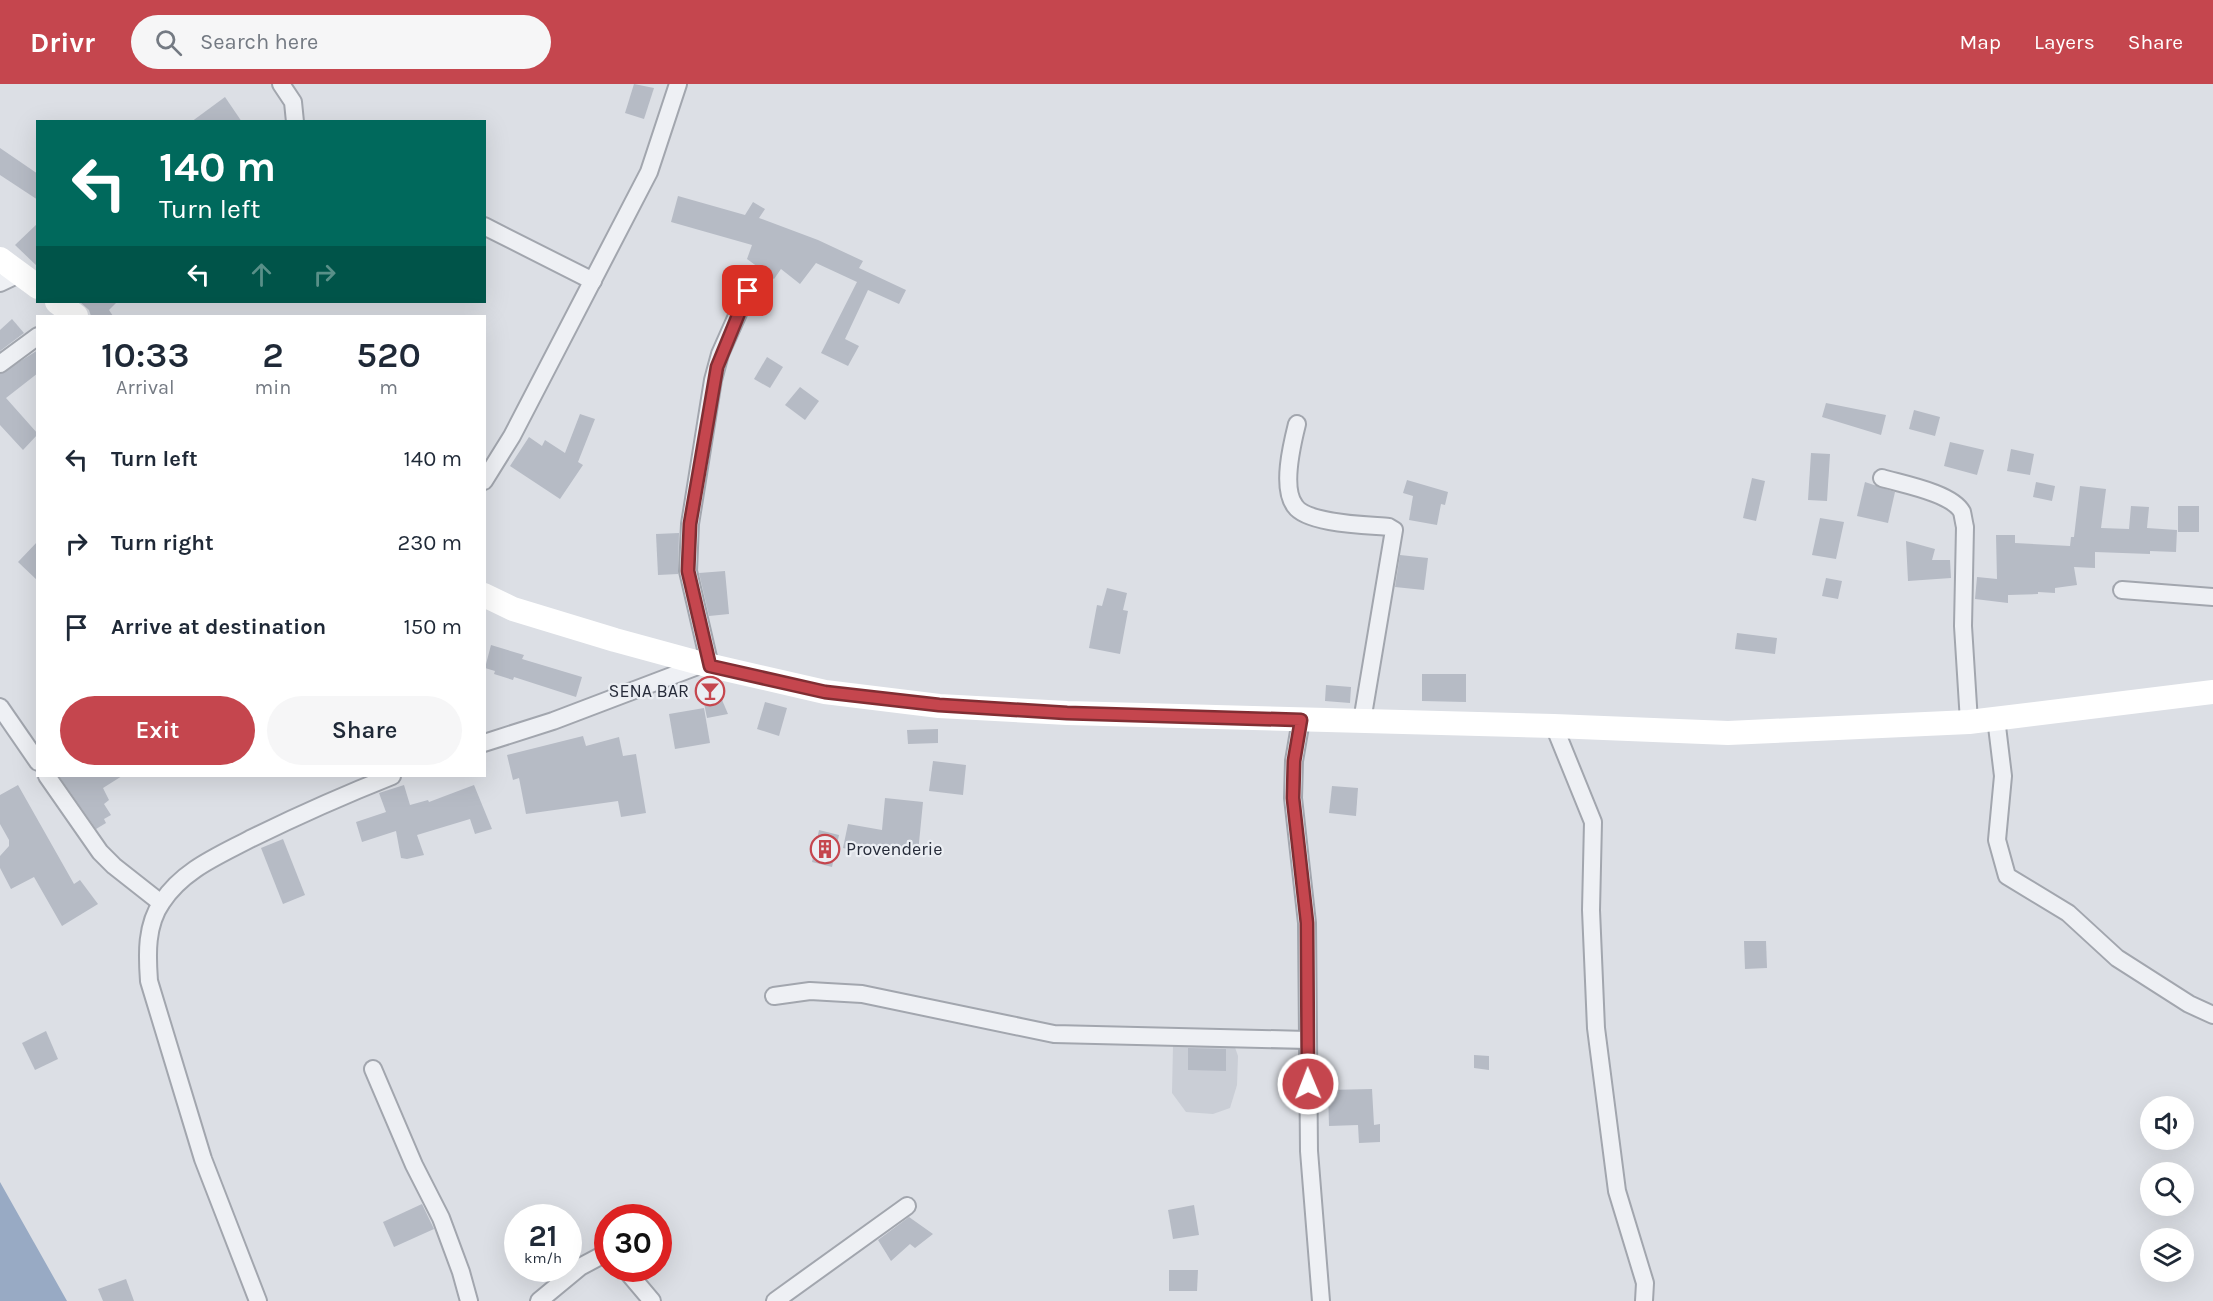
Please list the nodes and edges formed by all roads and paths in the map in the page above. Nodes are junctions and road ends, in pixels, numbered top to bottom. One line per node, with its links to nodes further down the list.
1 (280, 84): 3 (street)
2 (678, 84): 7 (street)
3 (295, 120)
4 (486, 227): 7 (street)
5 (0, 259): 6 (main road)
6 (19, 281)
7 (593, 281): 12 (street)
8 (748, 291): 17 (street)
9 (36, 337): 10 (street)
10 (0, 364)
11 (1297, 424): 22 (street)
12 (486, 478)
13 (1882, 478): 23 (street)
14 (2122, 590): 16 (street)
15 (486, 597): 17 (main road)
16 (2213, 597)
17 (706, 665): 21 (main road); 25 (street)
18 (2213, 692): 20 (main road)
19 (0, 707): 26 (street)
20 (1996, 718): 23 (main road); 31 (street)
21 (1301, 720): 22 (main road); 32 (street)
22 (1362, 721): 24 (main road)
23 (1969, 722): 24 (main road)
24 (1554, 726): 43 (street)
25 (486, 742)
26 (36, 759)
27 (48, 777): 29 (street)
28 (390, 777): 29 (street)
29 (161, 903): 37 (street)
30 (774, 996): 32 (street)
31 (2213, 1015)
32 (1307, 1040): 42 (street)
33 (373, 1069): 38 (street)
34 (908, 1206): 41 (street)
35 (594, 1260): 39 (street)
36 (636, 1282): 40 (street)
37 (258, 1301)
38 (469, 1301)
39 (539, 1301)
40 (652, 1301)
41 (775, 1301)
42 (1321, 1301)
43 (1644, 1301)

